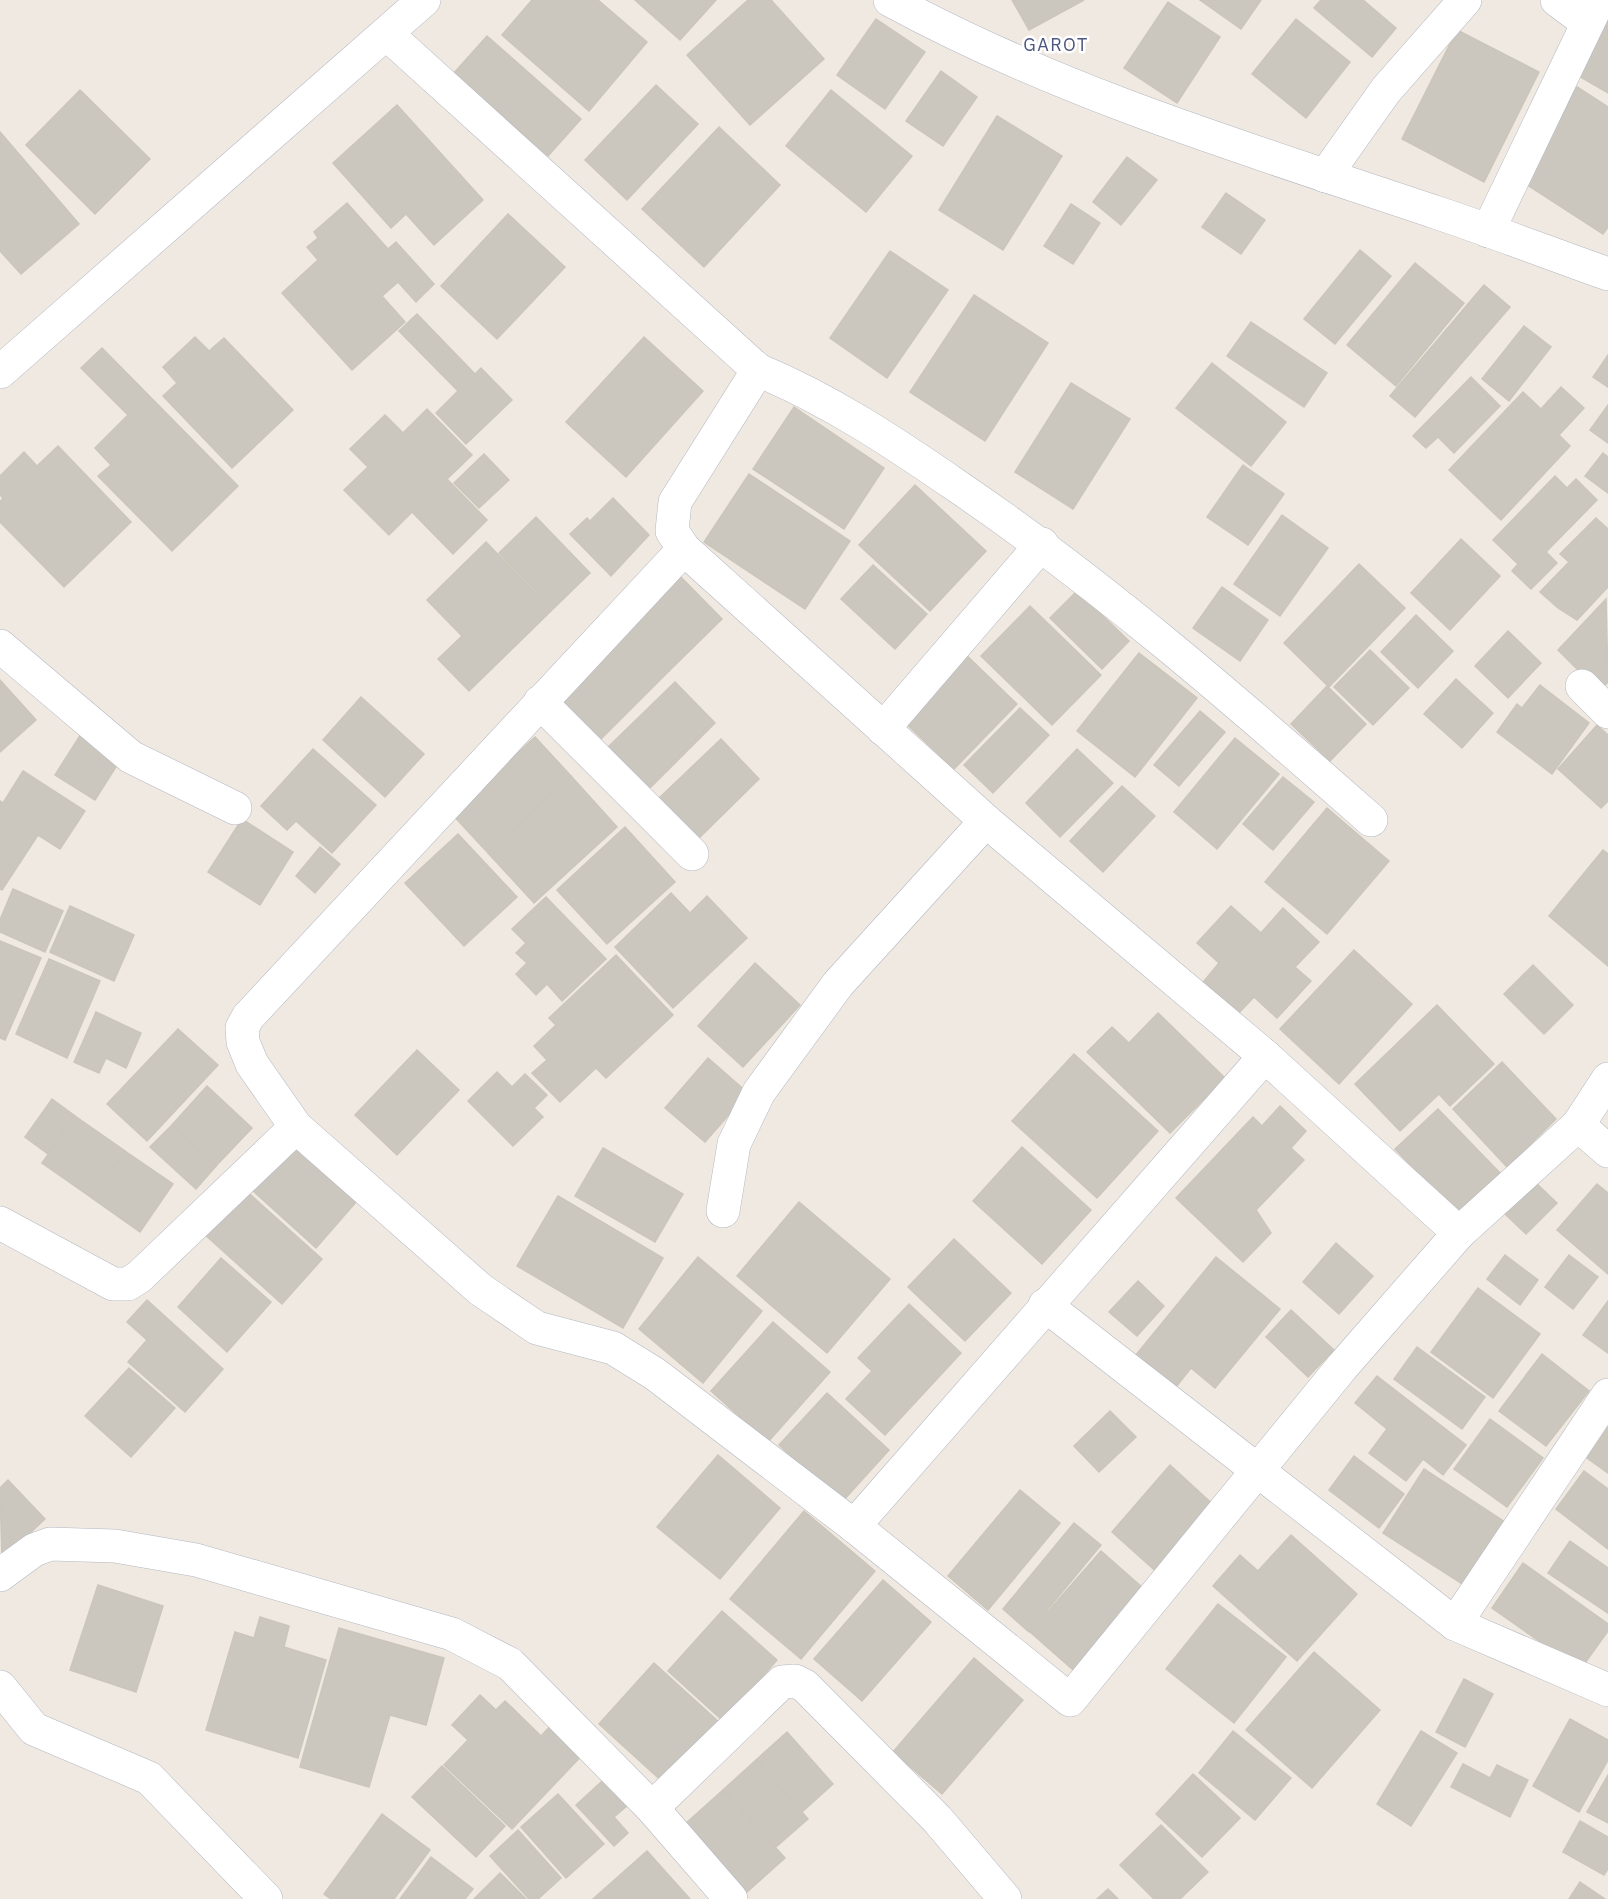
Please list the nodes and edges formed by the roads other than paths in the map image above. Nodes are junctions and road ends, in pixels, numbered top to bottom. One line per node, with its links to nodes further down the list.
1 (424, 0): 6 (street)
2 (890, 0): 7 (street)
3 (1465, 0): 7 (street)
4 (1557, 0): 5 (street)
5 (1593, 12): 8 (street)
6 (388, 35): 10 (street); 11 (street)
7 (1325, 176): 8 (street)
8 (1488, 231): 9 (street)
9 (1608, 274)
10 (758, 370): 12 (street); 13 (street)
11 (0, 372)
12 (1042, 544): 18 (street); 21 (street)
13 (684, 549): 16 (street); 18 (street)
14 (0, 646): 19 (street)
15 (1582, 686): 17 (street)
16 (540, 702): 22 (street); 26 (street)
17 (1608, 712)
18 (883, 729): 20 (street)
19 (235, 808)
20 (986, 820): 23 (street); 28 (street)
21 (1371, 820)
22 (692, 854)
23 (1265, 1056): 30 (street); 31 (street)
24 (1608, 1078): 25 (street)
25 (1578, 1125): 27 (street); 30 (street)
26 (296, 1127): 29 (street); 34 (street)
27 (1608, 1151)
28 (723, 1211)
29 (0, 1223)
30 (1459, 1233): 33 (street)
31 (1045, 1305): 33 (street); 34 (street)
32 (1608, 1395): 36 (street)
33 (1257, 1470): 34 (street); 36 (street)
34 (854, 1526)
35 (0, 1575): 39 (street)
36 (1455, 1624): 38 (street)
37 (0, 1687): 40 (street)
38 (1608, 1690)
39 (652, 1808): 41 (street); 42 (street)
40 (266, 1899)
41 (731, 1899)
42 (1005, 1899)

